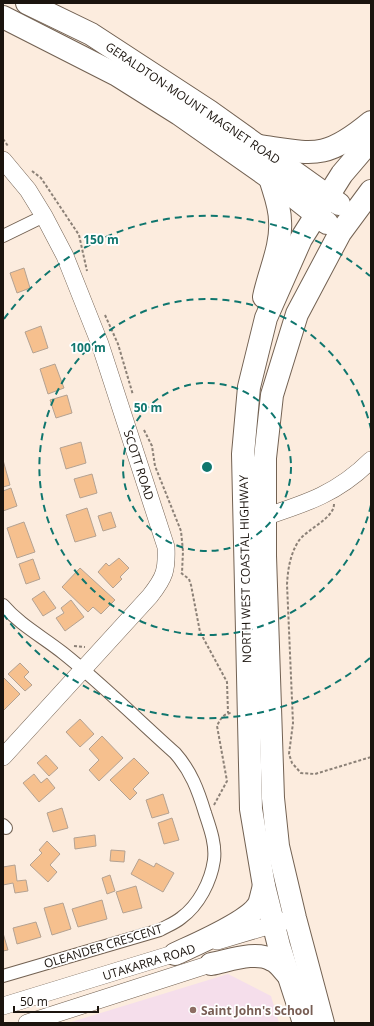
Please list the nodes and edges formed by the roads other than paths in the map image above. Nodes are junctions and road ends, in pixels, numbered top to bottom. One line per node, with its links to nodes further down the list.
1 (27, 3): 5 (highway, GERALDTON-MOUNT MAGNET ROAD)
2 (3, 17): 7 (highway, GERALDTON-MOUNT MAGNET ROAD)
3 (371, 122): 5 (highway)
4 (371, 140): 9 (highway, NORTH WEST COASTAL HIGHWAY)
5 (256, 145): 9 (highway, GERALDTON-MOUNT MAGNET ROAD)
6 (3, 160): 12 (street, SCOTT ROAD)
7 (270, 178): 10 (highway, GERALDTON-MOUNT MAGNET ROAD); 15 (highway)
8 (371, 191): 11 (highway, NORTH WEST COASTAL HIGHWAY)
9 (328, 196): 10 (highway, NORTH WEST COASTAL HIGHWAY); 11 (highway, GERALDTON-MOUNT MAGNET ROAD)
10 (315, 214): 13 (highway, GERALDTON-MOUNT MAGNET ROAD); 15 (highway, NORTH WEST COASTAL HIGHWAY)
11 (353, 214): 13 (highway, NORTH WEST COASTAL HIGHWAY)
12 (44, 216): 14 (street); 19 (street, SCOTT ROAD)
13 (340, 233): 17 (highway, NORTH WEST COASTAL HIGHWAY)
14 (3, 236)
15 (266, 318): 21 (highway, NORTH WEST COASTAL HIGHWAY)
16 (371, 460): 17 (street)
17 (264, 517): 23 (highway, NORTH WEST COASTAL HIGHWAY)
18 (3, 605): 19 (street, OLEANDER CRESCENT)
19 (83, 670): 20 (street, SCOTT ROAD); 28 (street, OLEANDER CRESCENT)
20 (3, 757)
21 (264, 886): 22 (highway, NORTH WEST COASTAL HIGHWAY); 25 (highway)
22 (274, 924): 23 (street, UTAKARRA ROAD); 24 (highway, NORTH WEST COASTAL HIGHWAY); 25 (street, UTAKARRA ROAD)
23 (298, 928): 24 (street, UTAKARRA ROAD); 32 (highway, NORTH WEST COASTAL HIGHWAY)
24 (279, 946): 26 (street, UTAKARRA ROAD); 27 (highway, NORTH WEST COASTAL HIGHWAY)
25 (175, 954): 29 (street, UTAKARRA ROAD)
26 (211, 964): 27 (highway); 30 (street, UTAKARRA ROAD)
27 (288, 975): 31 (highway, NORTH WEST COASTAL HIGHWAY)
28 (3, 976)
29 (3, 1006)
30 (27, 1023)
31 (304, 1023)
32 (323, 1023)

